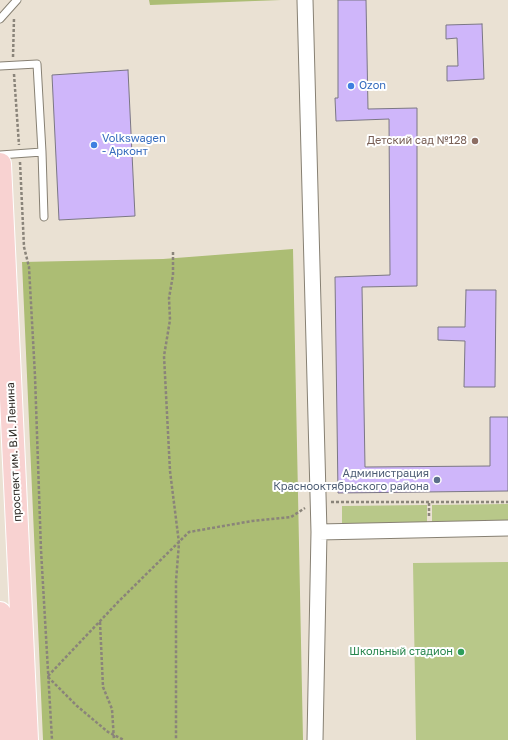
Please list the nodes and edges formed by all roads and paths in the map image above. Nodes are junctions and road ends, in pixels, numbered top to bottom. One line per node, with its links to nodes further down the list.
1 (305, 0): 12 (street)
2 (16, 1): 3 (lane); 4 (path)
3 (0, 19)
4 (13, 65): 5 (lane); 6 (lane); 7 (path)
5 (0, 66)
6 (42, 152): 7 (lane); 10 (lane)
7 (20, 153): 8 (lane); 19 (path)
8 (0, 155)
9 (0, 164): 22 (main road, проспект им. В.И. Ленина)
10 (44, 217)
11 (173, 252): 16 (path)
12 (317, 502): 13 (path); 15 (street); 16 (path)
13 (508, 502)
14 (508, 528): 15 (street)
15 (318, 532): 27 (street)
16 (179, 543): 18 (path); 26 (path)
17 (0, 613): 21 (main road)
18 (100, 622): 19 (path); 20 (path)
19 (48, 677): 20 (path); 23 (path)
20 (114, 736): 24 (path); 25 (path)
21 (5, 740)
22 (27, 740)
23 (52, 740)
24 (114, 740)
25 (124, 740)
26 (176, 740)
27 (315, 740)

